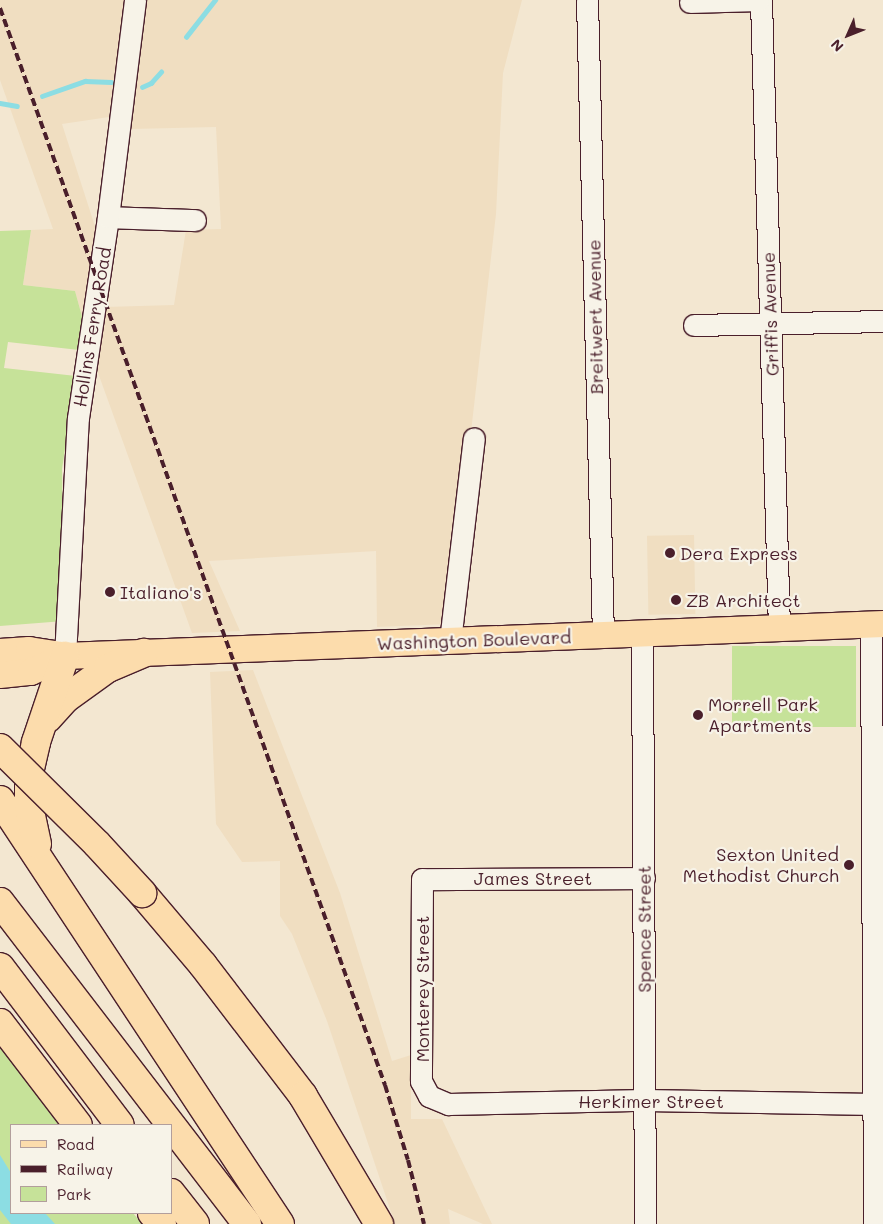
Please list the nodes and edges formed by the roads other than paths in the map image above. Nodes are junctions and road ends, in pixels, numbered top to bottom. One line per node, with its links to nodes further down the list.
1 (135, 0): 5 (street, Hollins Ferry Road)
2 (587, 0): 14 (street, Breitwert Avenue)
3 (760, 0): 4 (street); 8 (street, Griffis Avenue)
4 (690, 2)
5 (108, 217): 6 (street); 18 (street, Hollins Ferry Road)
6 (195, 220)
7 (883, 321): 8 (street)
8 (770, 324): 9 (street); 12 (street, Griffis Avenue)
9 (694, 326)
10 (474, 438): 15 (street)
11 (877, 624): 12 (main road, Washington Boulevard); 23 (street)
12 (779, 628): 13 (main road, Washington Boulevard)
13 (642, 633): 14 (main road, Washington Boulevard); 25 (street, Spence Street)
14 (603, 635): 15 (main road, Washington Boulevard)
15 (450, 641): 17 (main road, Washington Boulevard)
16 (0, 652): 18 (main road, Washington Boulevard)
17 (144, 653): 18 (main road, Washington Boulevard); 20 (highway)
18 (65, 656): 19 (main road, Washington Boulevard); 20 (highway)
19 (0, 675)
20 (42, 725): 24 (highway)
21 (0, 748): 43 (highway, bridge)
22 (0, 800): 24 (highway)
23 (878, 826): 32 (street)
24 (50, 875): 42 (highway)
25 (644, 878): 26 (street, James Street); 31 (street, Spence Street)
26 (422, 879): 30 (street, Monterey Street)
27 (1, 903): 35 (highway)
28 (0, 966): 34 (highway)
29 (0, 1023): 33 (highway)
30 (429, 1096): 31 (street, Herkimer Street)
31 (645, 1100): 32 (street, Herkimer Street); 44 (street, Spence Street)
32 (874, 1104): 45 (street)
33 (77, 1124)
34 (119, 1124)
35 (170, 1124)
36 (172, 1126): 41 (highway)
37 (172, 1194): 40 (highway)
38 (153, 1214): 39 (highway)
39 (162, 1224)
40 (194, 1224)
41 (247, 1224)
42 (280, 1224)
43 (379, 1224)
44 (645, 1224)
45 (874, 1224)

